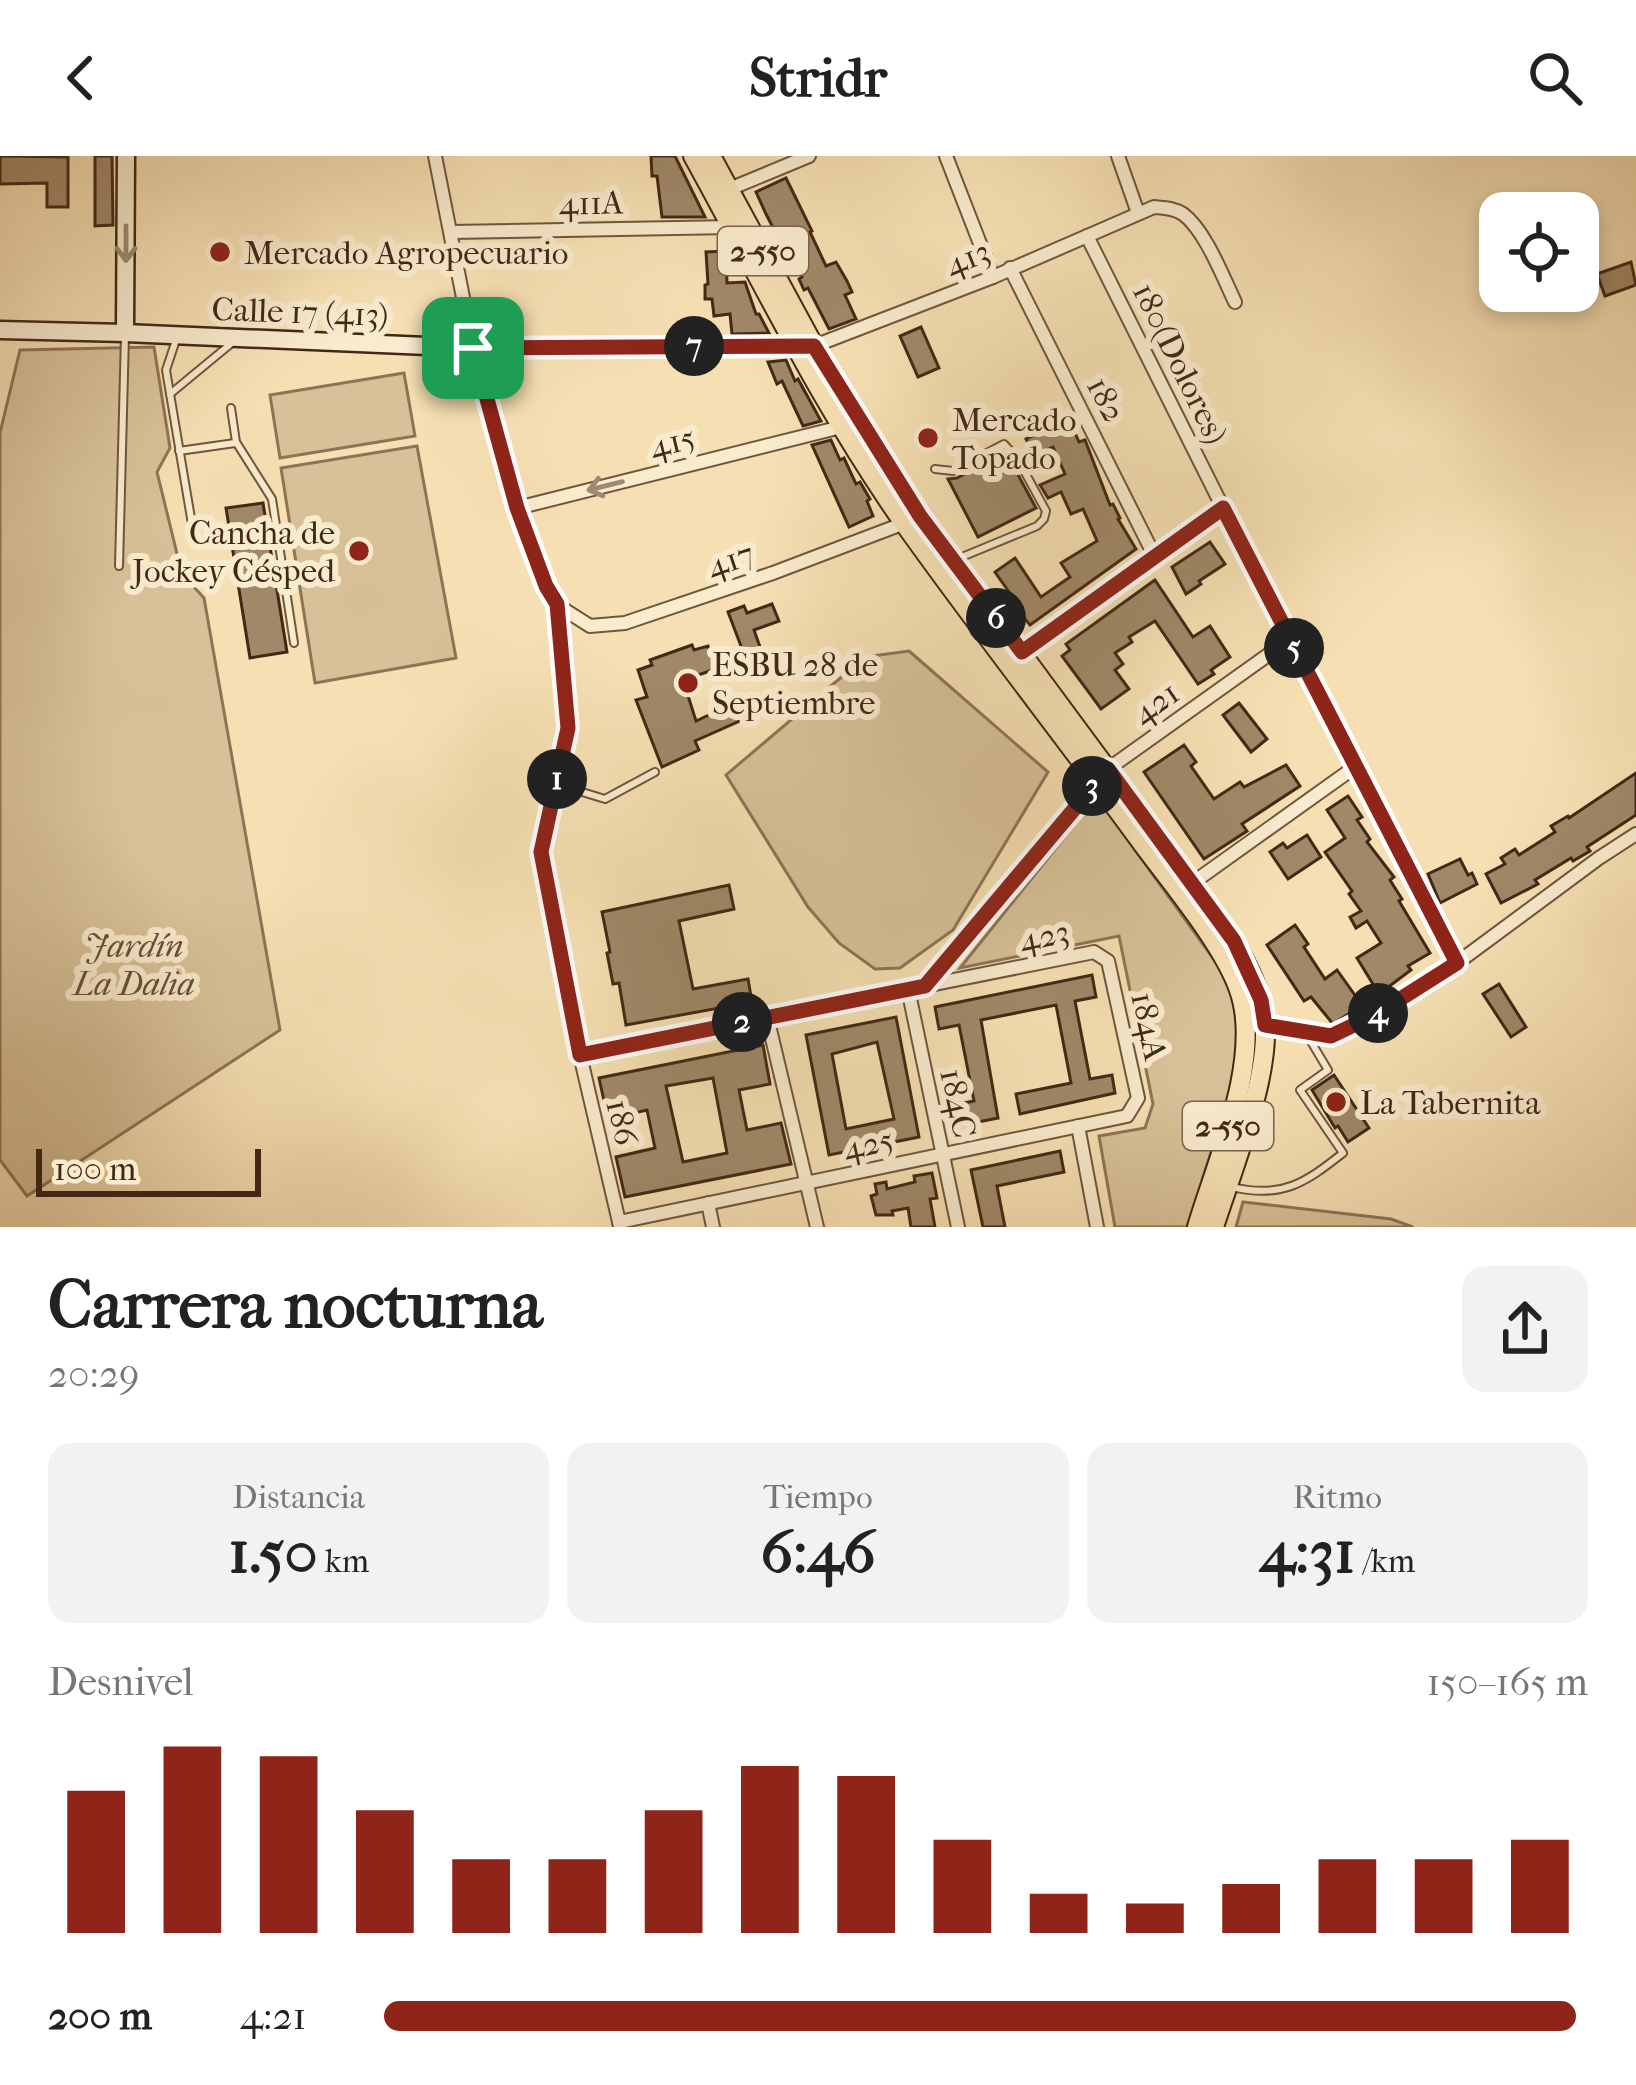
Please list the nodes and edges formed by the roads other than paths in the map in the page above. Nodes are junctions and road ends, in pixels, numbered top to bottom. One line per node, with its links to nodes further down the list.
1 (126, 156): 17 (main road, one-way to 17)
2 (435, 156): 11 (street, 186)
3 (693, 156): 8 (main road, 2-550)
4 (711, 156): 8 (main road, 2-550)
5 (809, 156): 8 (street)
6 (946, 156): 14 (street)
7 (1118, 156): 9 (street)
8 (722, 192): 10 (main road, 2-550); 20 (main road, 2-550)
9 (1138, 213): 12 (street, 413); 15 (street)
10 (732, 226): 11 (street, 411A); 20 (main road, 2-550)
11 (451, 232): 21 (street, 186)
12 (1088, 236): 13 (street, 413); 29 (street, 180(Dolores))
13 (1010, 268): 14 (street, 413); 32 (street, 182)
14 (993, 277): 20 (street, 413)
15 (1235, 302)
16 (0, 331): 17 (main road, Calle 17 (413))
17 (125, 333): 18 (main road, Calle 17 (413)); 34 (lane)
18 (178, 337): 19 (main road, Calle 17 (413)); 22 (lane)
19 (236, 339): 21 (main road, Calle 17 (413)); 22 (lane)
20 (804, 346): 21 (main road, Calle 17 (413)); 24 (main road, 2-550); 30 (main road, 2-550)
21 (473, 348): 28 (street, 186)
22 (170, 394): 26 (lane)
23 (231, 407): 25 (lane)
24 (841, 427): 28 (street, 415, one-way to 28); 30 (main road, 2-550)
25 (236, 442): 26 (lane); 37 (lane)
26 (179, 451): 31 (lane)
27 (935, 469): 33 (lane)
28 (517, 508): 35 (street, 186)
29 (1223, 508): 32 (street); 36 (street, 180(Dolores))
30 (913, 520): 33 (main road, 2-550); 35 (street, 417); 38 (main road, 2-550)
31 (193, 530)
32 (1154, 555): 38 (street)
33 (953, 560): 38 (main road, 2-550)
34 (119, 566)
35 (557, 604): 42 (street, 186)
36 (1289, 640): 39 (street, 180(Dolores)); 41 (street, 421)
37 (294, 643)
38 (1015, 657): 41 (main road, 2-550)
39 (1354, 767): 44 (street); 46 (street, 180(Dolores))
40 (655, 772): 42 (lane)
41 (1102, 774): 44 (main road, 2-550); 47 (street, 421); 50 (main road, 2-550)
42 (556, 784): 52 (street, 186)
43 (1636, 834): 46 (street)
44 (1191, 884): 50 (main road, 2-550)
45 (1094, 952): 47 (street, 423); 53 (street, 184A)
46 (1457, 963): 51 (street)
47 (925, 986): 48 (street, 423)
48 (908, 989): 49 (street, 423); 55 (street, 184C)
49 (767, 1017): 52 (street, 423); 56 (street)
50 (1255, 1024): 51 (street); 57 (main road, 2-550); 64 (main road, 2-550)
51 (1305, 1032): 57 (lane)
52 (580, 1055): 59 (street, 186)
53 (1127, 1116): 54 (street, 425)
54 (1078, 1126): 55 (street, 425); 63 (street)
55 (943, 1154): 56 (street, 425); 62 (street, 184C)
56 (806, 1183): 58 (street, 425); 61 (street)
57 (1227, 1186): 65 (main road, 2-550)
58 (708, 1203): 59 (street, 425); 60 (street)
59 (620, 1224)
60 (713, 1227)
61 (817, 1227)
62 (958, 1227)
63 (1097, 1227)
64 (1197, 1227)
65 (1214, 1227)

